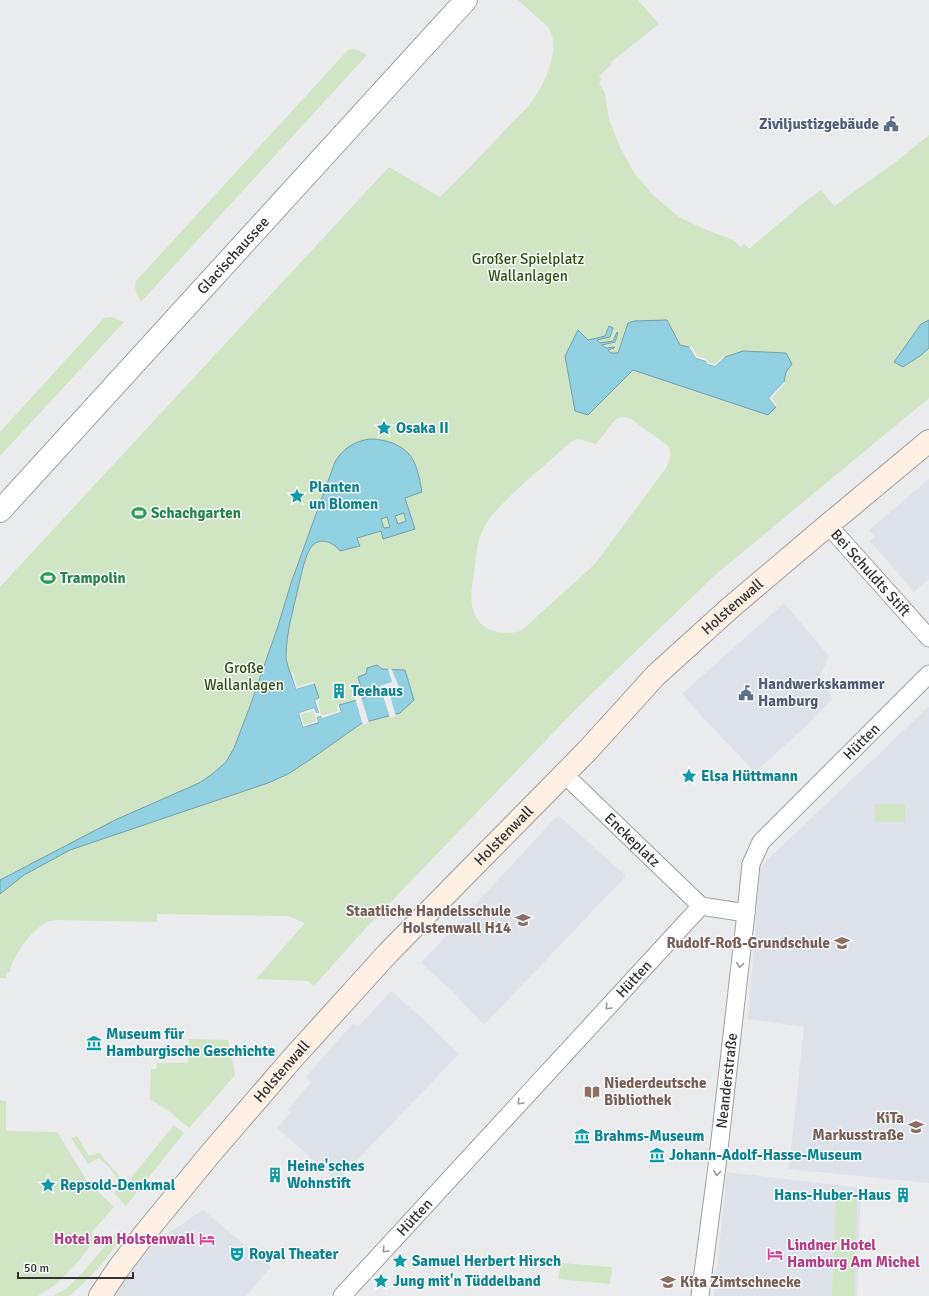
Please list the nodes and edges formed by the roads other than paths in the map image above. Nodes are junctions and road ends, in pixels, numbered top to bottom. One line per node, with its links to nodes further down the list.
1 (466, 0): 3 (street, Glacischaussee)
2 (929, 441): 4 (main road, Holstenwall)
3 (0, 511)
4 (828, 524): 5 (street, Bei Schuldts Stift); 7 (main road, Holstenwall)
5 (929, 638)
6 (929, 674): 9 (street, Hütten)
7 (564, 774): 8 (street, Enckeplatz); 10 (main road, Holstenwall)
8 (701, 906): 9 (street); 13 (street, Hütten, one-way to 13)
9 (746, 913): 14 (street, Neanderstraße, one-way to 14)
10 (118, 1269): 11 (main road, Holstenwall); 12 (main road, Holstenwall)
11 (85, 1296)
12 (100, 1296)
13 (342, 1296)
14 (700, 1296)

